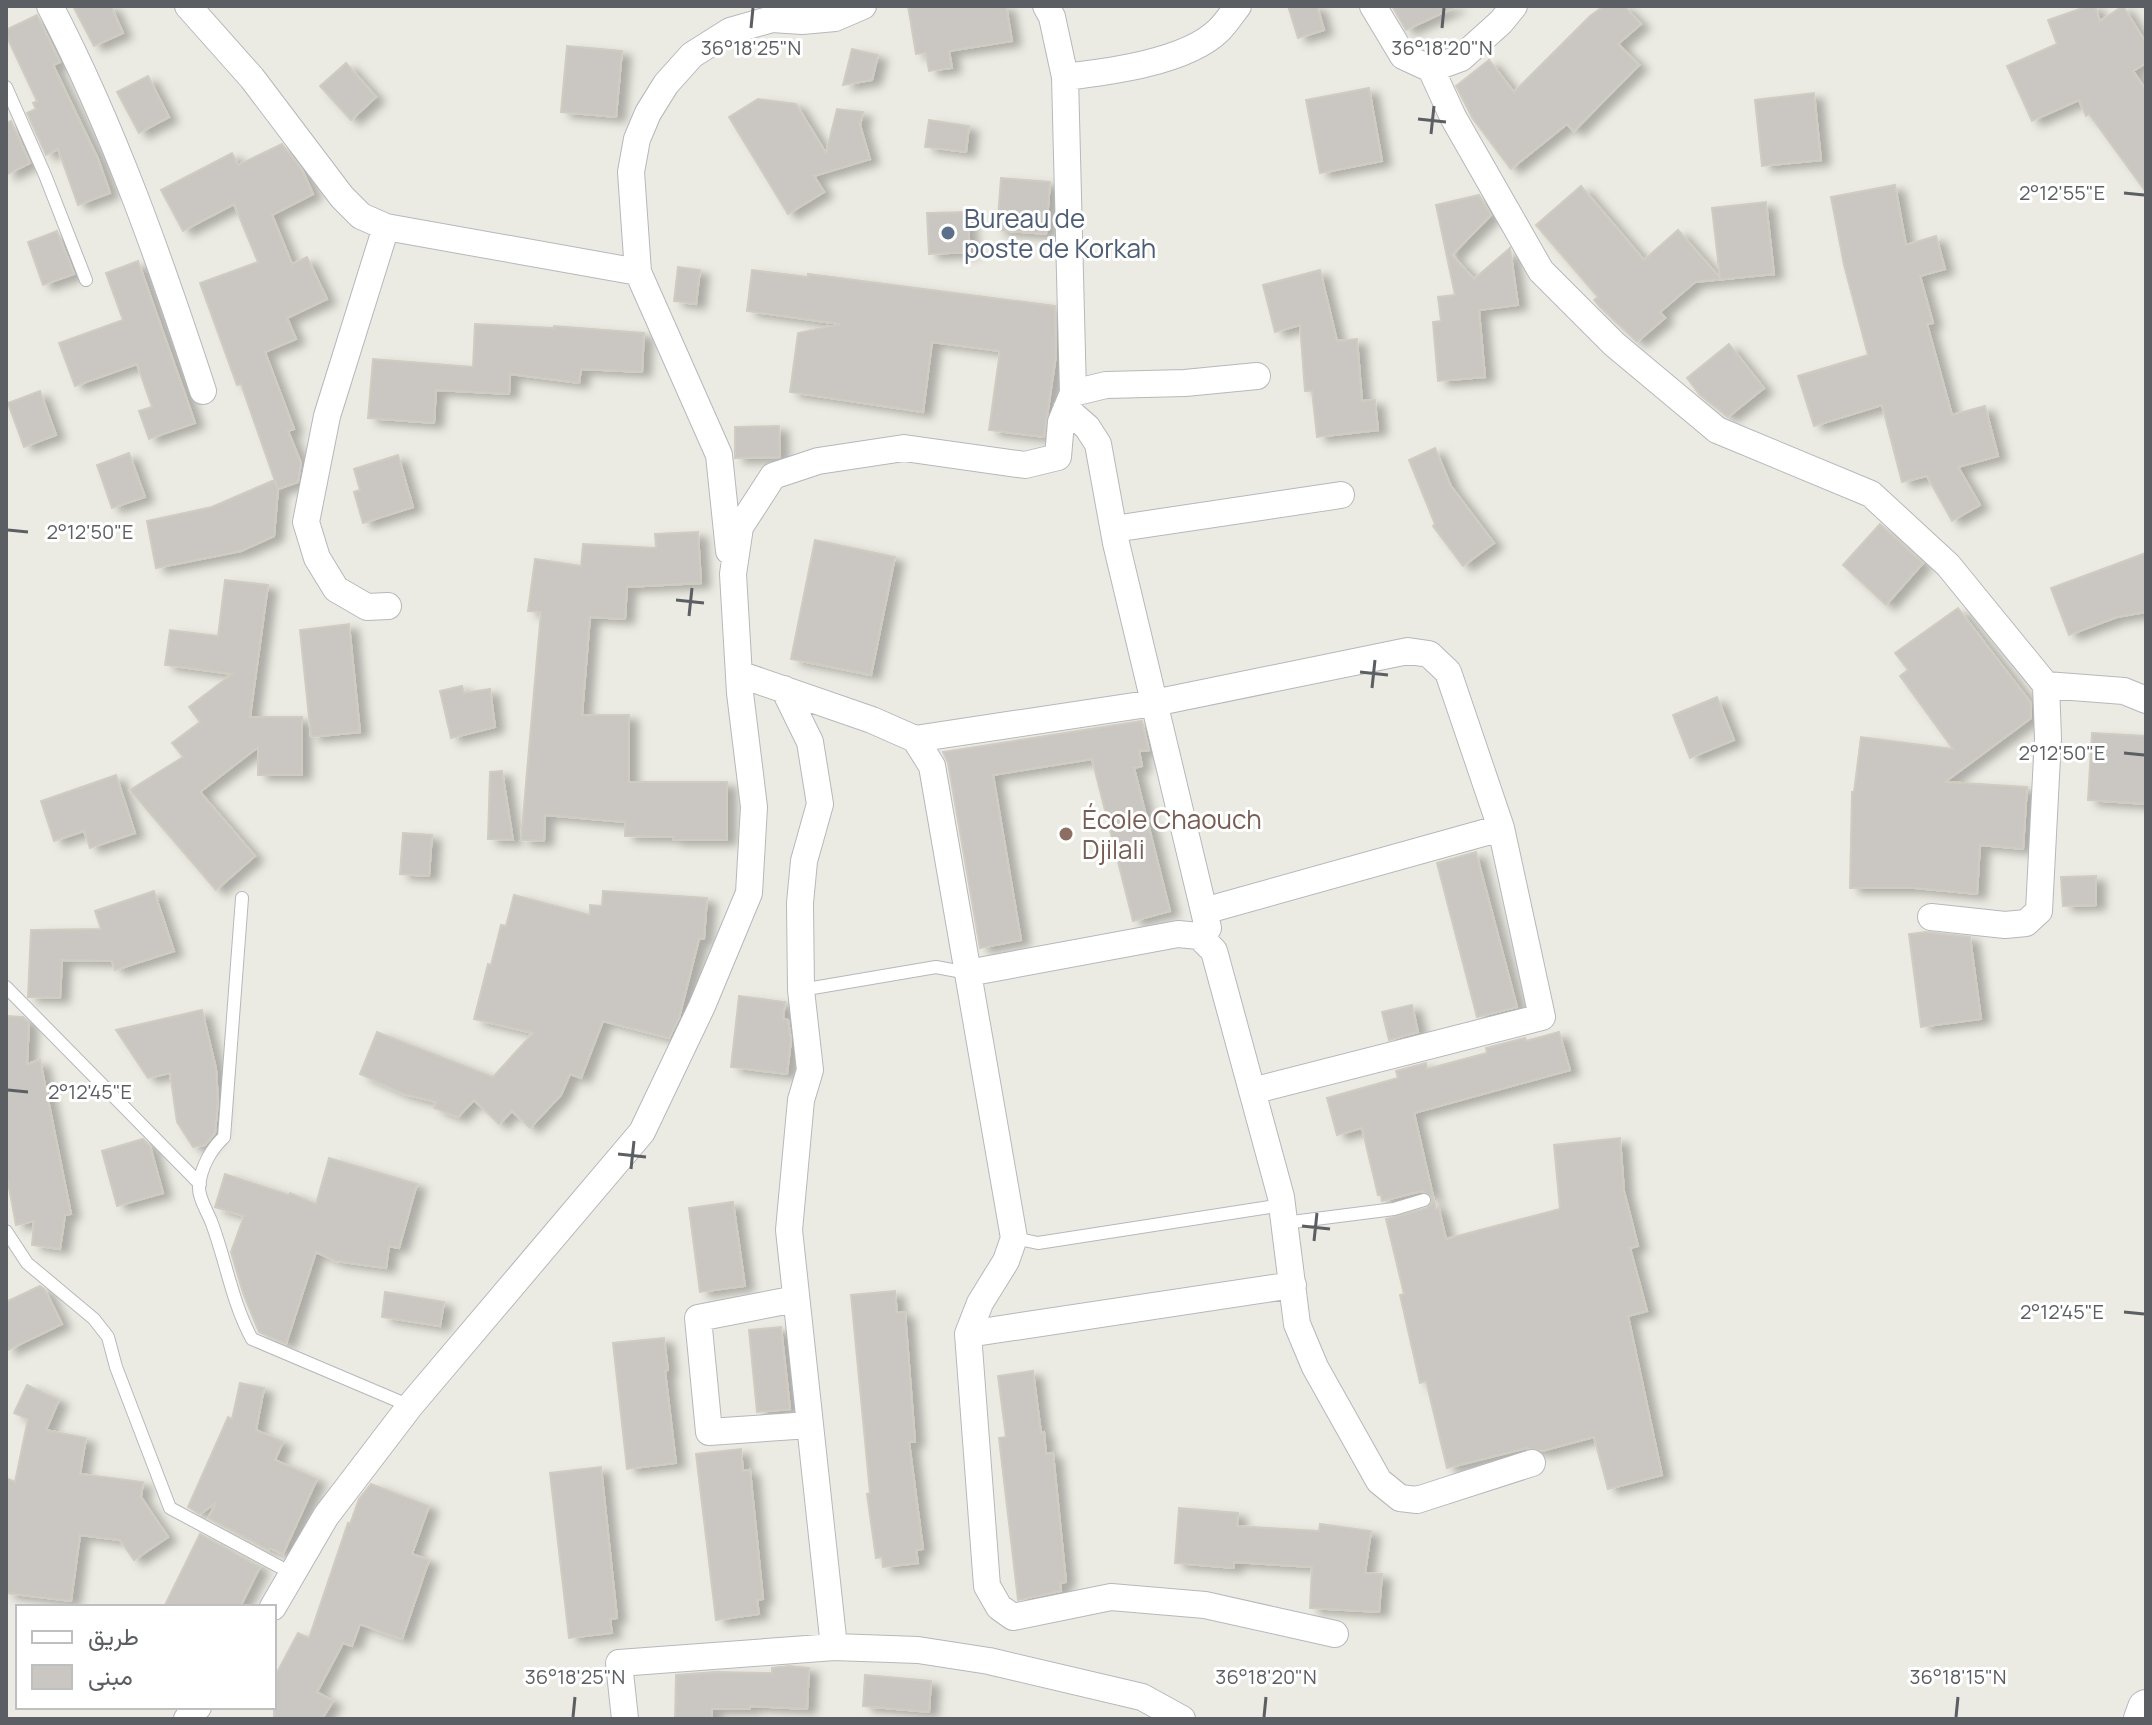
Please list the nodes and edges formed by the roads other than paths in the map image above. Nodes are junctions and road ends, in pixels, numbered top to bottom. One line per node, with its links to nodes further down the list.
1 (50, 6): 15 (street)
2 (188, 6): 11 (street)
3 (863, 6): 12 (street)
4 (1046, 6): 9 (street)
5 (1238, 6): 9 (street)
6 (1373, 6): 8 (street)
7 (1514, 6): 8 (street)
8 (1431, 69): 22 (street)
9 (1065, 77): 16 (street)
10 (6, 87): 13 (lane)
11 (386, 227): 12 (street); 19 (street)
12 (638, 272): 20 (street)
13 (86, 280)
14 (1257, 376): 16 (street)
15 (203, 391)
16 (1069, 401): 18 (street); 20 (street)
17 (1341, 495): 18 (street)
18 (1114, 529): 25 (street)
19 (388, 606)
20 (736, 623): 21 (street)
21 (739, 674): 23 (street); 44 (street)
22 (2046, 685): 24 (street); 30 (street)
23 (784, 689): 26 (street); 34 (street)
24 (2146, 700)
25 (1154, 703): 26 (street); 27 (street); 29 (street)
26 (915, 739): 32 (street)
27 (1501, 828): 29 (street); 35 (street)
28 (242, 898): 36 (lane)
29 (1204, 911): 31 (street)
30 (1931, 917)
31 (1214, 951): 32 (street); 35 (street)
32 (968, 973): 34 (lane); 40 (street)
33 (6, 987): 36 (lane)
34 (801, 990): 42 (street)
35 (1252, 1091): 38 (street)
36 (200, 1184): 44 (lane)
37 (1424, 1200): 38 (lane)
38 (1283, 1214): 40 (lane); 41 (street)
39 (6, 1231): 47 (lane)
40 (1014, 1238): 43 (street)
41 (1293, 1285): 43 (street); 46 (street)
42 (796, 1299): 45 (street); 45 (street)
43 (968, 1334): 49 (street)
44 (410, 1406): 47 (street)
45 (810, 1425): 50 (street)
46 (1532, 1463)
47 (293, 1574): 48 (street)
48 (274, 1605)
49 (1335, 1634)
50 (834, 1647): 51 (street); 53 (street)
51 (1138, 1708): 54 (street)
52 (2146, 1708): 55 (main road)
53 (625, 1719)
54 (1182, 1719)
55 (2142, 1719)

